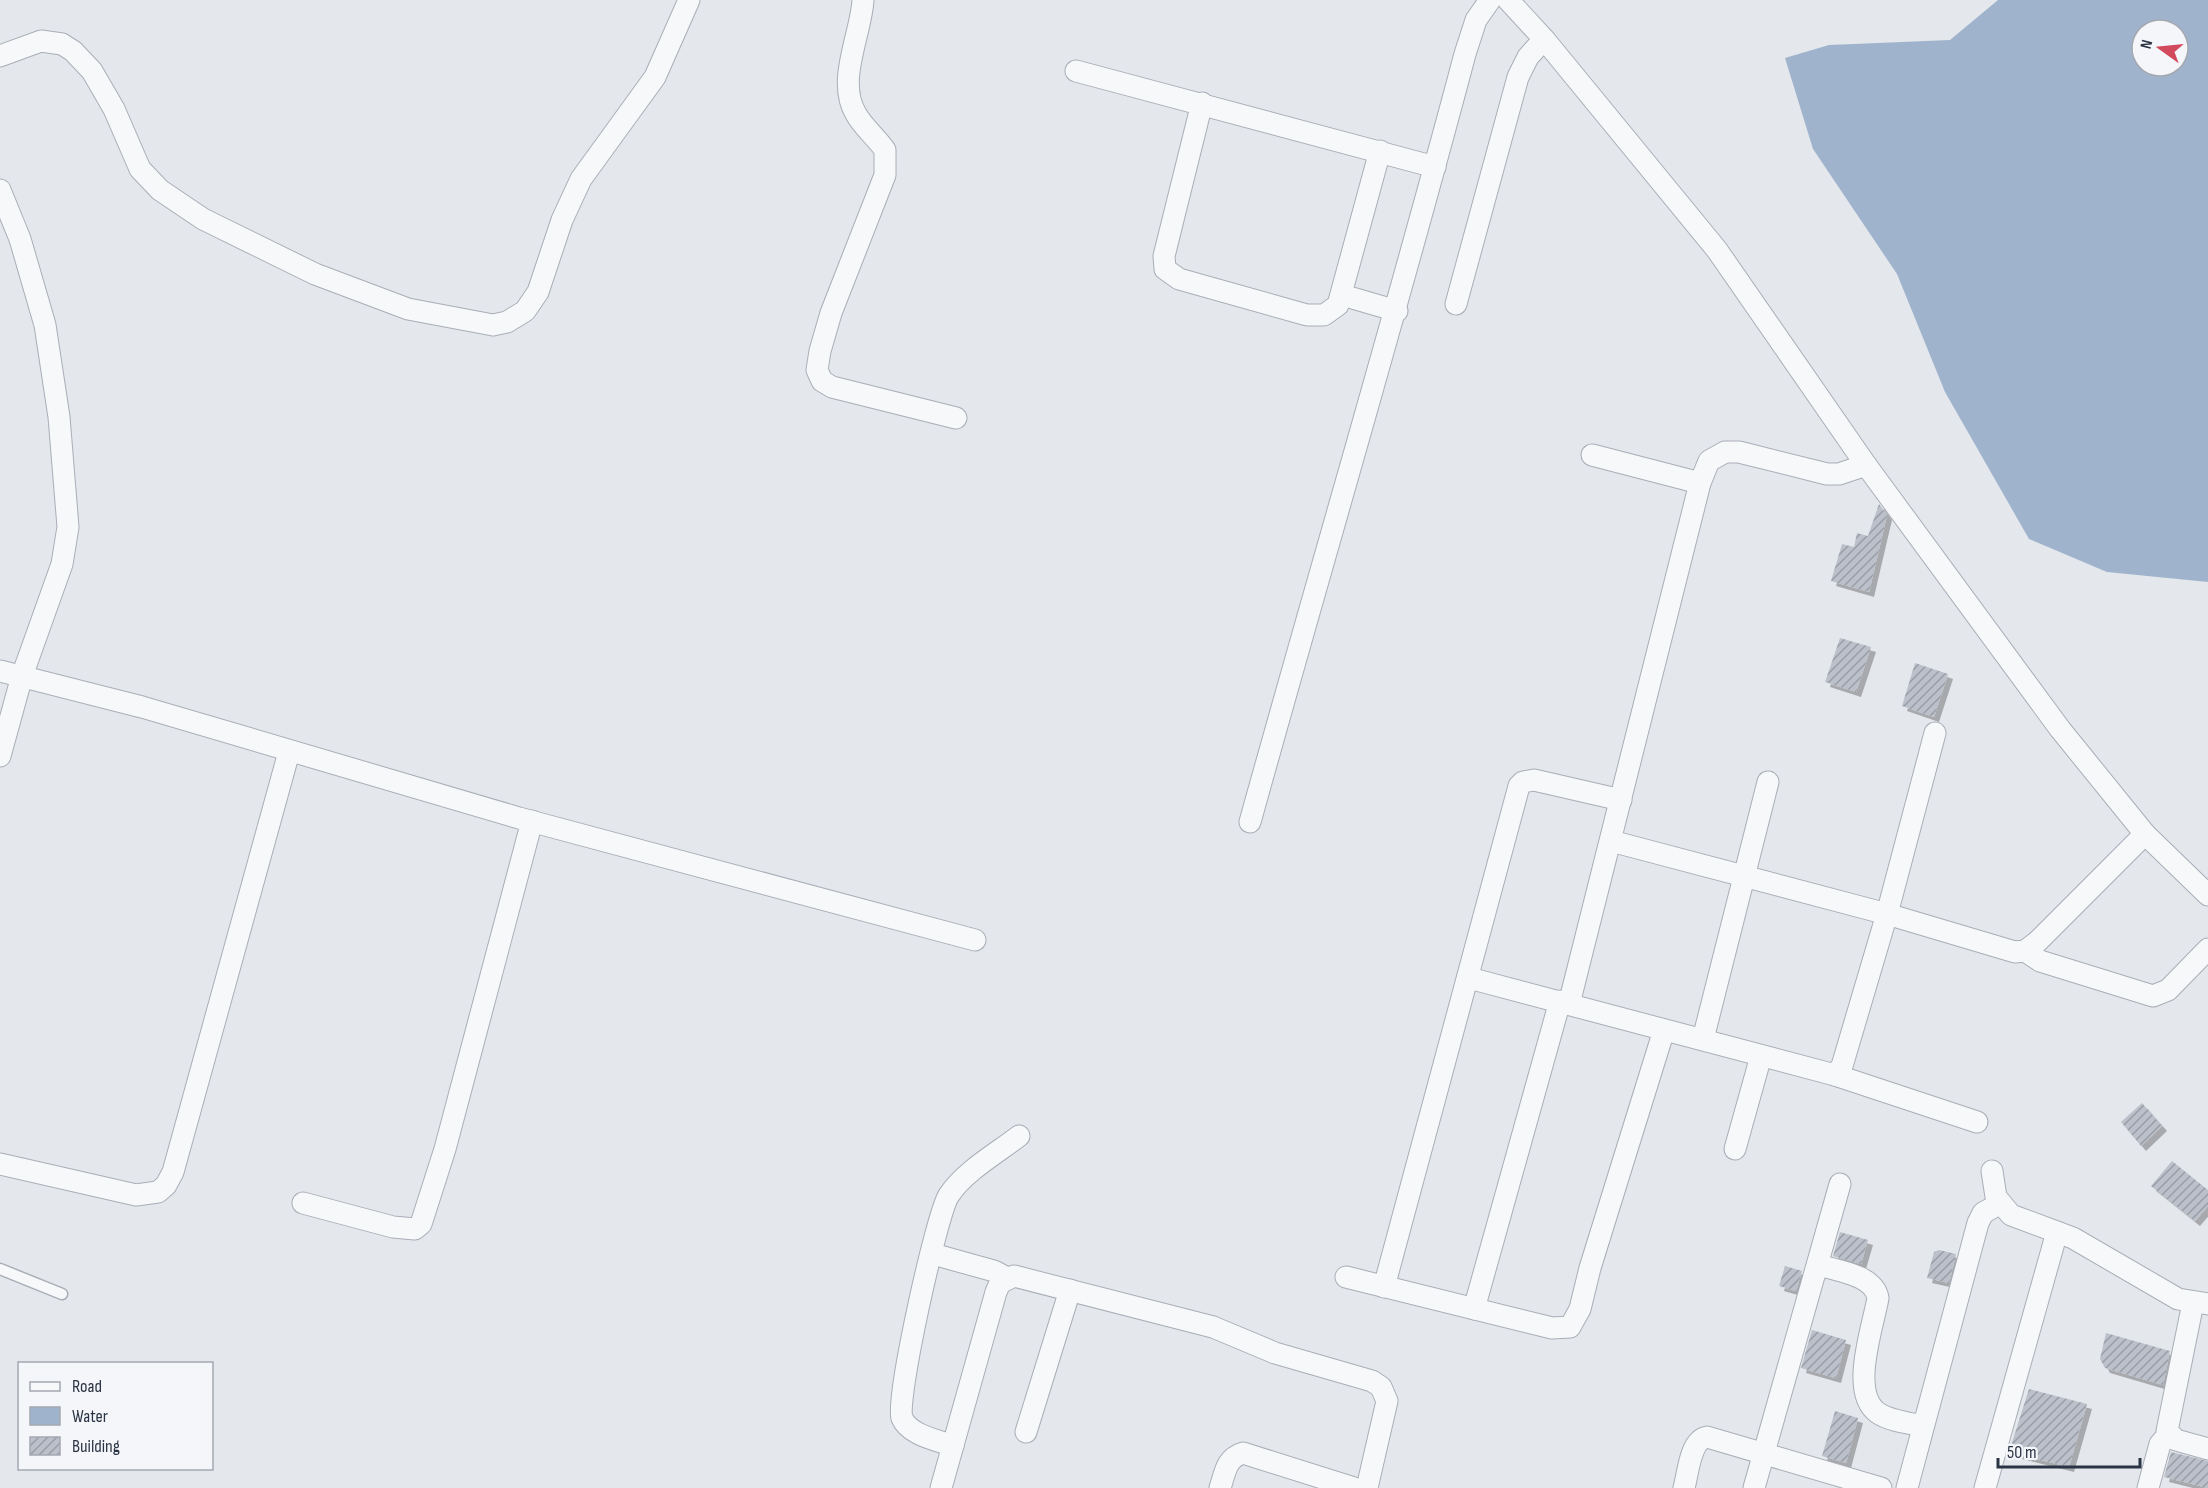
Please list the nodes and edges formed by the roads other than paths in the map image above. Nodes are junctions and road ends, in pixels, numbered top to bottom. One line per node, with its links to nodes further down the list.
1 (689, 0): 6 (street)
2 (863, 0): 15 (street)
3 (1490, 0): 10 (street)
4 (1508, 0): 5 (street)
5 (1544, 39): 13 (street); 17 (street)
6 (0, 56)
7 (1076, 71): 8 (street)
8 (1202, 103): 9 (street); 12 (street)
9 (1380, 151): 10 (street); 12 (street)
10 (1435, 167): 14 (street)
11 (0, 190): 20 (street)
12 (1342, 295): 14 (street)
13 (1456, 304)
14 (1397, 311): 27 (street)
15 (956, 418)
16 (1592, 455): 18 (street)
17 (1866, 465): 18 (street); 28 (street)
18 (1700, 483): 25 (street)
19 (0, 671): 20 (street)
20 (22, 676): 22 (street); 23 (street)
21 (1935, 733): 32 (street)
22 (289, 752): 26 (street); 45 (street)
23 (0, 756)
24 (1768, 782): 30 (street)
25 (1621, 800): 29 (street); 36 (street)
26 (532, 821): 33 (street); 48 (street)
27 (1250, 822)
28 (2145, 834): 31 (street); 35 (street)
29 (1611, 840): 30 (street); 37 (street)
30 (1744, 875): 32 (street); 39 (street)
31 (2208, 895)
32 (1887, 914): 35 (street); 41 (street)
33 (975, 940)
34 (2208, 949): 35 (street)
35 (2025, 951)
36 (1469, 978): 37 (street); 56 (street)
37 (1565, 1002): 38 (street); 60 (street)
38 (1664, 1030): 39 (street); 60 (street)
39 (1703, 1039): 40 (street)
40 (1761, 1056): 41 (street); 44 (street)
41 (1835, 1075): 42 (street)
42 (1977, 1122)
43 (1019, 1136): 51 (street)
44 (1735, 1149)
45 (0, 1164)
46 (1992, 1171): 49 (street)
47 (1840, 1184): 52 (street)
48 (303, 1203)
49 (1999, 1204): 50 (street); 61 (street)
50 (2057, 1232): 59 (street); 76 (street)
51 (933, 1254): 55 (street); 64 (street)
52 (1819, 1264): 61 (street); 66 (street)
53 (0, 1269): 58 (lane)
54 (1346, 1277): 56 (street)
55 (1007, 1278): 57 (street); 64 (street)
56 (1384, 1287): 60 (street)
57 (1070, 1290): 62 (street); 71 (street)
58 (62, 1294)
59 (2201, 1304): 63 (street)
60 (1474, 1309)
61 (1923, 1426): 75 (street)
62 (1026, 1432)
63 (2169, 1434): 65 (street); 77 (street)
64 (953, 1446): 68 (street)
65 (2208, 1449)
66 (1764, 1454): 67 (street); 72 (street); 73 (street)
67 (1847, 1484): 74 (street)
68 (941, 1488)
69 (1220, 1488): 70 (street)
70 (1354, 1488)
71 (1367, 1488)
72 (1684, 1488)
73 (1755, 1488)
74 (1881, 1488)
75 (1907, 1488)
76 (1984, 1488)
77 (2148, 1488)

